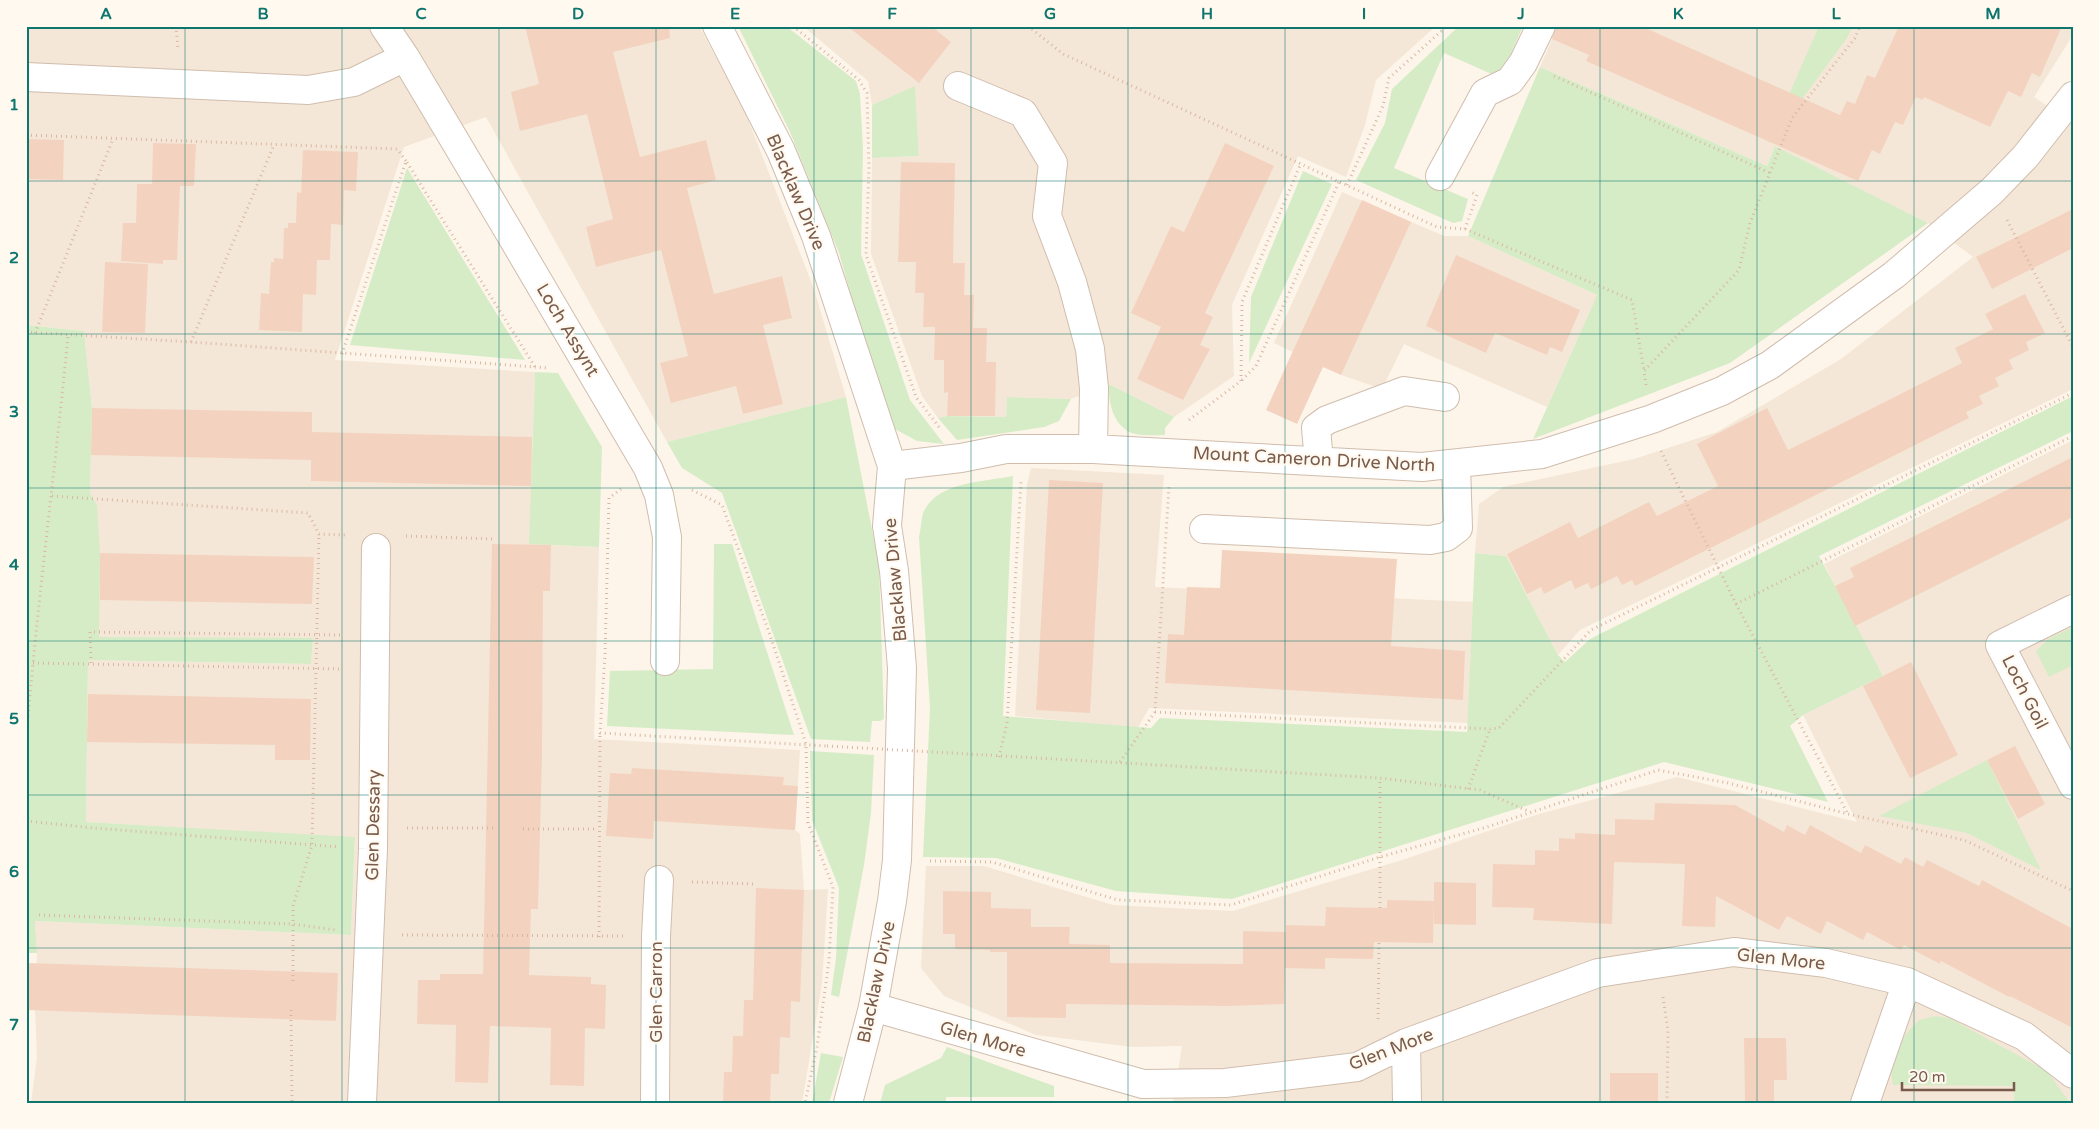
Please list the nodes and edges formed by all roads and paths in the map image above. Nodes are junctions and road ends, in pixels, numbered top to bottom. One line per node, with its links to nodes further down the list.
1 (384, 26): 8 (street, Loch Assynt)
2 (718, 26): 41 (street, Blacklaw Drive)
3 (793, 26): 34 (path)
4 (1028, 26): 19 (path)
5 (1447, 26): 20 (path)
6 (1541, 26): 9 (street)
7 (1860, 26): 17 (path)
8 (405, 58): 10 (street); 28 (street, Loch Assynt)
9 (1523, 63): 17 (path); 18 (street)
10 (26, 77)
11 (958, 86): 38 (street)
12 (2073, 96): 21 (street, Mount Cameron Drive North)
13 (26, 135): 14 (path)
14 (113, 139): 15 (path); 23 (path)
15 (274, 145): 16 (path); 25 (path)
16 (406, 161): 27 (path); 29 (path)
17 (1770, 173): 30 (path)
18 (1440, 176)
19 (1339, 182): 20 (path); 31 (path)
20 (1347, 185): 30 (path)
21 (1992, 191): 26 (path); 35 (street, Mount Cameron Drive North)
22 (26, 332): 23 (path)
23 (35, 333): 24 (path)
24 (68, 336): 25 (path); 43 (path)
25 (191, 342): 27 (path)
26 (2073, 348)
27 (342, 354): 29 (path)
28 (586, 361): 29 (path); 42 (street, Loch Assynt)
29 (536, 367)
30 (1644, 371): 35 (path)
31 (1241, 381)
32 (2073, 393): 50 (path)
33 (1445, 397): 39 (street)
34 (931, 416)
35 (1649, 420): 40 (street, Mount Cameron Drive North); 50 (path)
36 (2073, 436): 51 (path)
37 (1021, 449): 38 (street, Mount Cameron Drive North); 41 (street, Mount Cameron Drive North); 65 (path)
38 (1093, 449): 39 (street, Mount Cameron Drive North)
39 (1319, 461): 40 (street, Mount Cameron Drive North)
40 (1456, 464): 44 (street)
41 (892, 466): 78 (street, Blacklaw Drive)
42 (648, 468): 55 (street, Loch Assynt); 62 (path); 64 (path)
43 (52, 496): 45 (path); 56 (path)
44 (1204, 529)
45 (319, 534): 46 (path); 54 (path)
46 (348, 535)
47 (405, 536): 48 (path)
48 (493, 539)
49 (376, 548): 53 (street, Glen Dessary)
50 (1718, 568): 51 (path); 61 (path)
51 (1736, 604): 70 (path)
52 (2073, 608): 67 (street, Loch Goil)
53 (375, 634): 54 (path); 59 (street, Glen Dessary)
54 (318, 635): 57 (path); 58 (path)
55 (664, 661)
56 (32, 663): 57 (path); 63 (path)
57 (91, 663): 58 (path)
58 (317, 668): 59 (path); 76 (path)
59 (375, 670): 75 (street, Glen Dessary)
60 (1155, 712): 61 (path)
61 (1490, 729): 68 (path)
62 (600, 733): 64 (path); 74 (path)
63 (26, 741)
64 (806, 744): 65 (path, bridge); 97 (path)
65 (999, 757): 66 (path)
66 (1380, 778): 68 (path); 77 (path)
67 (2073, 785)
68 (1468, 788): 69 (path)
69 (1529, 812): 70 (path); 77 (path)
70 (1848, 814): 81 (path)
71 (26, 821): 76 (path)
72 (494, 828): 75 (path)
73 (523, 829): 74 (path)
74 (598, 829): 83 (path)
75 (373, 839): 76 (path); 95 (street, Glen Dessary)
76 (312, 844): 86 (path)
77 (1380, 857): 78 (path); 82 (path)
78 (897, 860): 88 (street, Blacklaw Drive)
79 (659, 880): 80 (path); 96 (street, Glen Carron)
80 (754, 884)
81 (2073, 891)
82 (1380, 908)
83 (599, 937)
84 (1379, 942): 91 (path)
85 (1659, 964): 87 (street, Glen More); 90 (street, Glen More); 100 (path)
86 (293, 981)
87 (1907, 982): 92 (street, Glen More); 101 (street)
88 (874, 1008): 93 (street, Glen More); 98 (street, Blacklaw Drive)
89 (291, 1010): 94 (path)
90 (1406, 1043): 91 (street, Glen More); 99 (street)
91 (1378, 1057): 93 (street, Glen More)
92 (2073, 1074)
93 (1142, 1094)
94 (292, 1103)
95 (362, 1103)
96 (655, 1103)
97 (805, 1103)
98 (848, 1103)
99 (1407, 1103)
100 (1667, 1103)
101 (1865, 1103)

